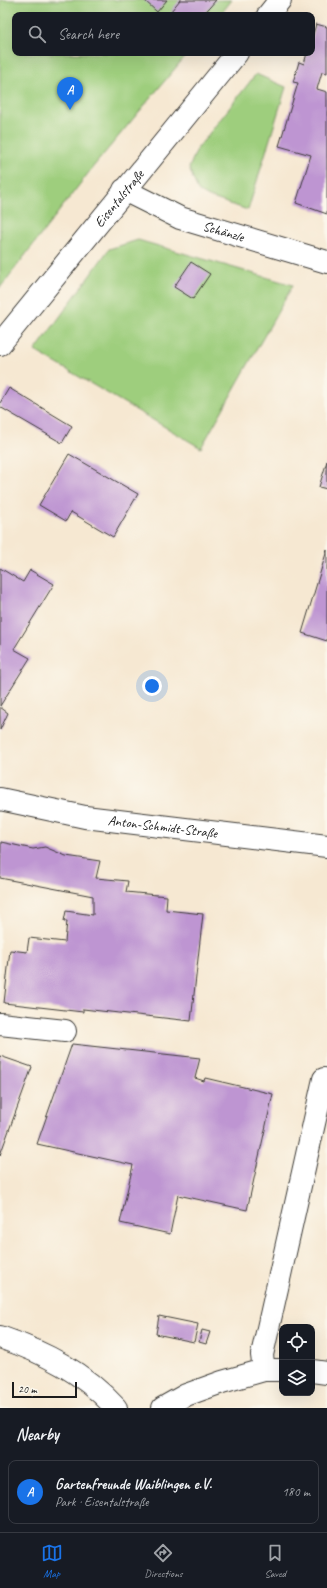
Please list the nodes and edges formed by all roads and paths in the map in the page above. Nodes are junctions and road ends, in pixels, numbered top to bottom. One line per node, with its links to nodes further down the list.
1 (280, 0): 2 (street)
2 (270, 12)
3 (235, 56): 4 (street, Eisentalstraße)
4 (124, 190): 5 (street, Schänzle); 6 (street, Eisentalstraße)
5 (327, 262)
6 (0, 344)
7 (0, 799): 8 (street, Anton-Schmidt-Straße)
8 (327, 846)
9 (0, 1024): 10 (street)
10 (65, 1031)
11 (324, 1080): 13 (street)
12 (0, 1338): 16 (street)
13 (273, 1370): 17 (street)
14 (315, 1371): 15 (street)
15 (327, 1373)
16 (116, 1408)
17 (163, 1408)

